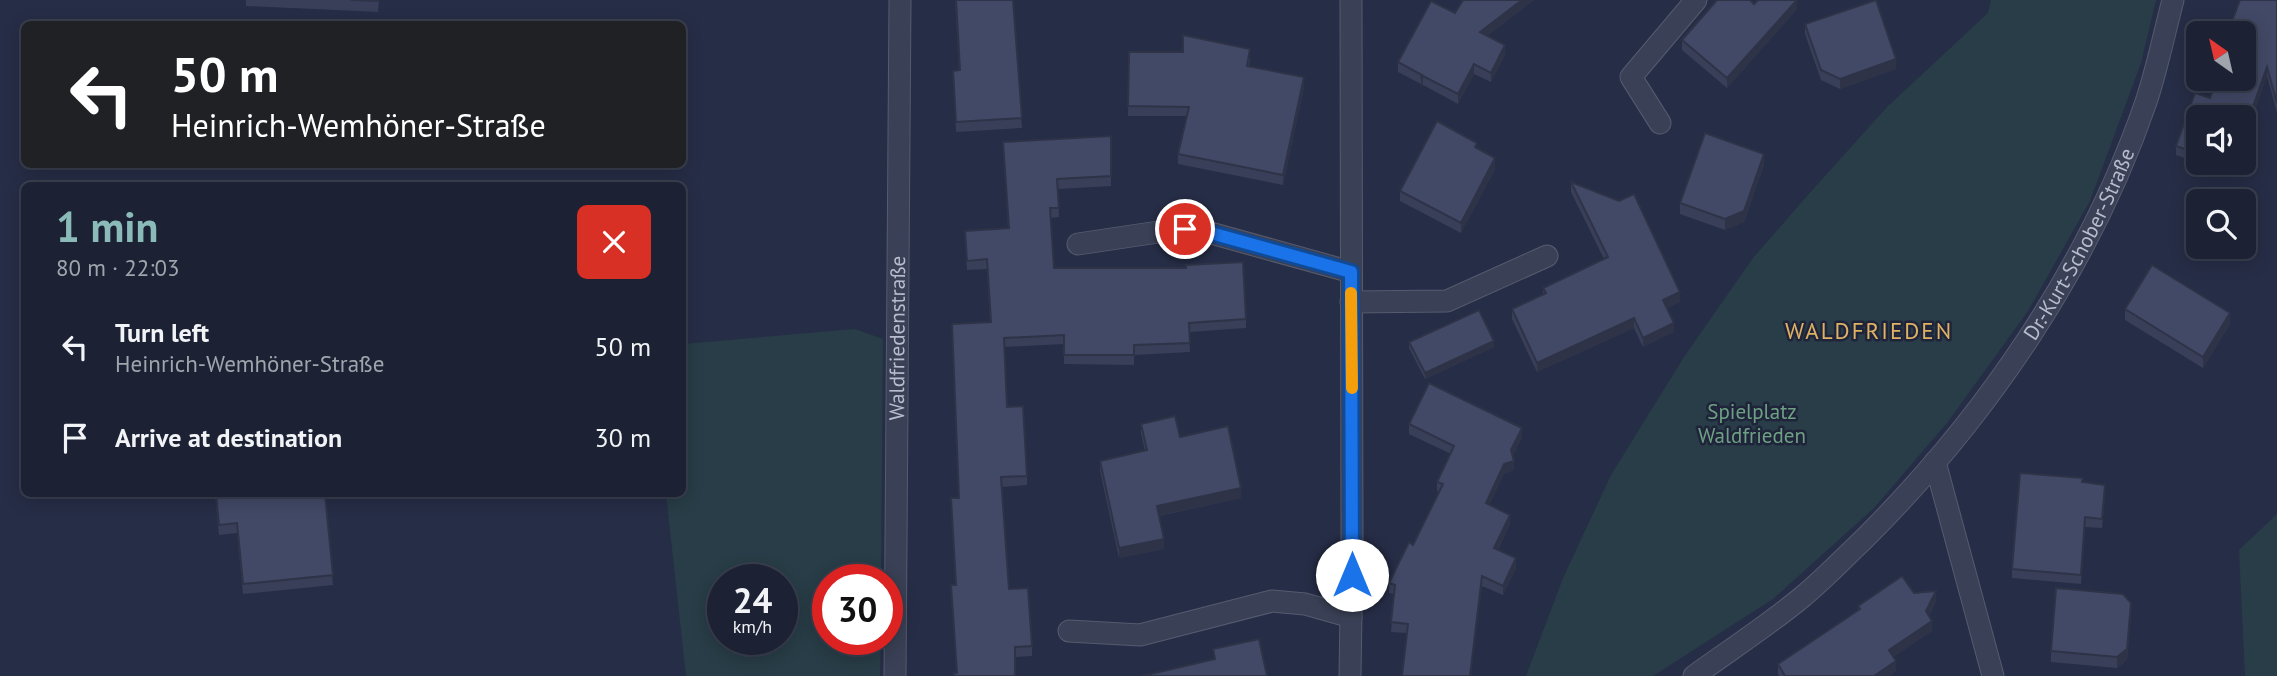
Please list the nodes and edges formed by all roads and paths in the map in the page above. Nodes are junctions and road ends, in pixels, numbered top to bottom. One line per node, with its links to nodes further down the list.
1 (900, 0): 13 (street, Waldfriedenstraße)
2 (1351, 0): 8 (street)
3 (1696, 0): 5 (street)
4 (2173, 0): 10 (street, Dr.-Kurt-Schober-Straße)
5 (1660, 123)
6 (1078, 244): 8 (street)
7 (1547, 256): 9 (street)
8 (1351, 272): 9 (street)
9 (1351, 302): 11 (street)
10 (1935, 462): 15 (street, Dr.-Kurt-Schober-Straße); 16 (street)
11 (1351, 617): 12 (street); 14 (street)
12 (1069, 631)
13 (895, 676)
14 (1350, 676)
15 (1694, 676)
16 (1993, 676)

